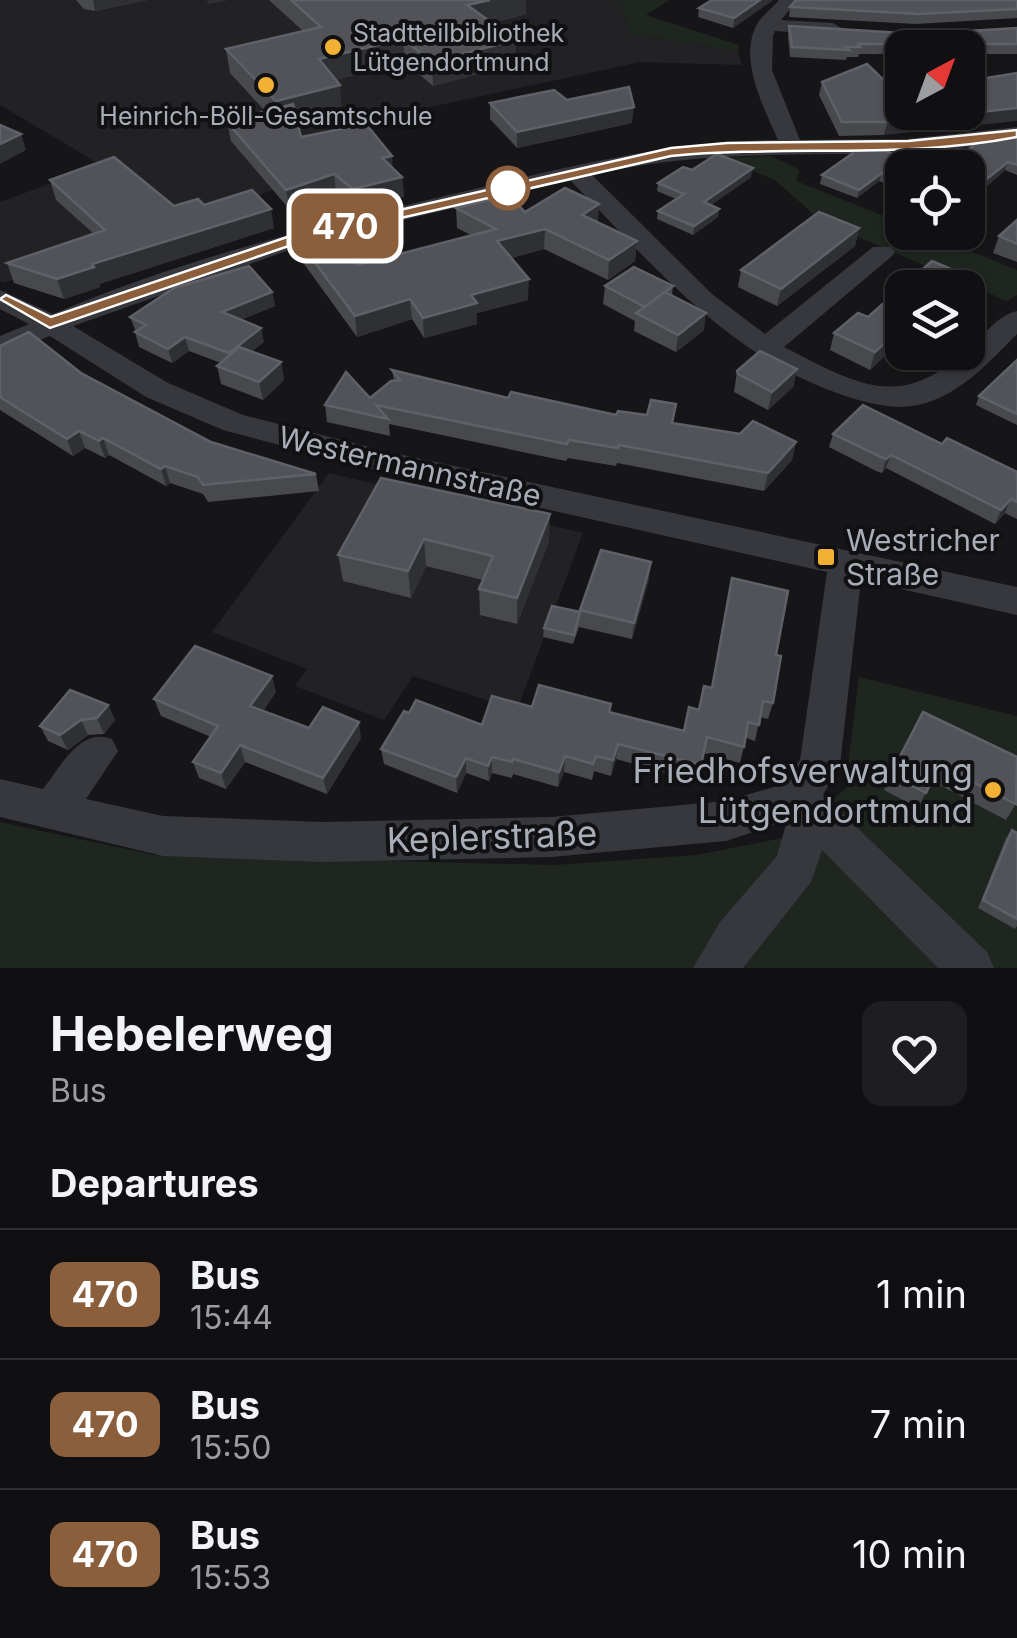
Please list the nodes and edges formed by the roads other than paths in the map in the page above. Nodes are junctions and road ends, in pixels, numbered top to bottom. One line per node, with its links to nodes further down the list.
1 (789, 0): 2 (street)
2 (766, 25): 3 (street); 5 (street)
3 (844, 30)
4 (1017, 134): 5 (street)
5 (791, 146): 6 (street)
6 (576, 173): 10 (street); 12 (street)
7 (882, 252): 12 (street)
8 (0, 298): 10 (street, Westermannstraße)
9 (1017, 319): 12 (street)
10 (50, 323): 11 (street); 13 (street, Westermannstraße)
11 (0, 347)
12 (765, 349)
13 (846, 562): 14 (street, Westermannstraße); 17 (street, Keplerstraße)
14 (1017, 601)
15 (98, 751): 17 (street)
16 (0, 798): 17 (street, Keplerstraße)
17 (51, 811)
18 (716, 968): 19 (street)
19 (971, 968)

